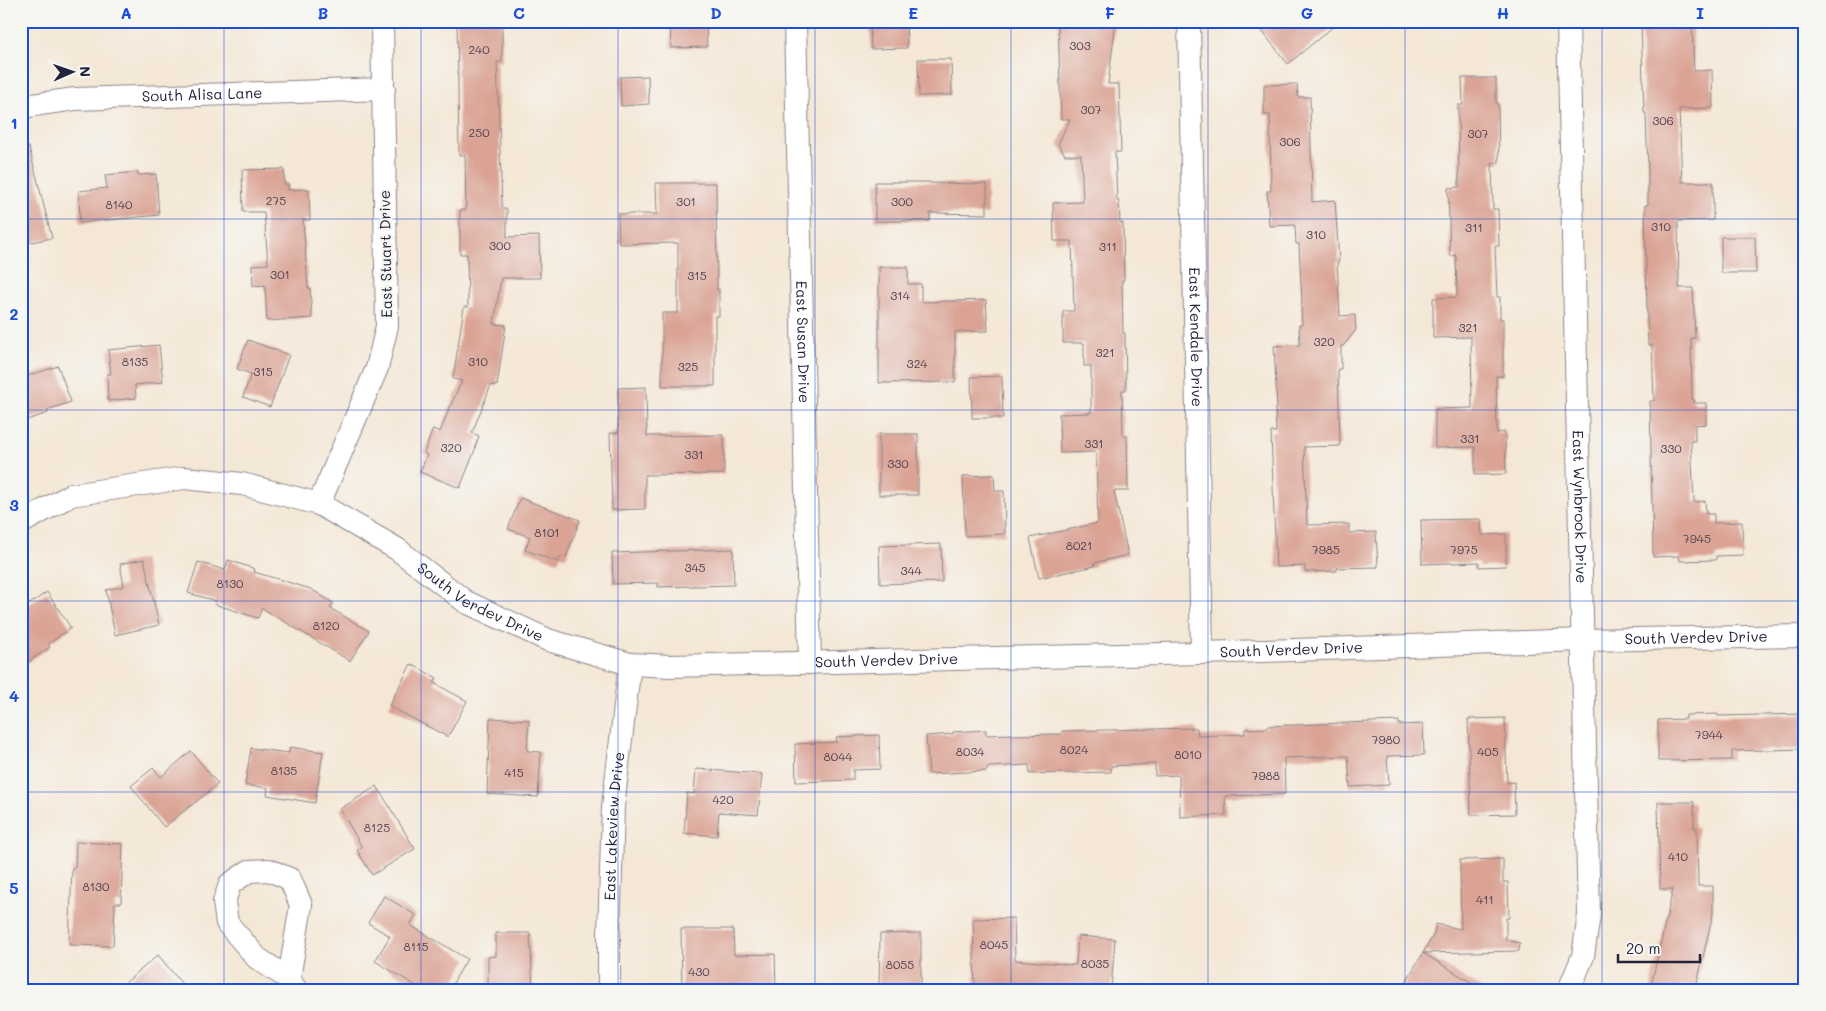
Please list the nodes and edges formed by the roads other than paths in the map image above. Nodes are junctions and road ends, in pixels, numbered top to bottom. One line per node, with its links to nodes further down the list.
1 (382, 21): 5 (street, East Stuart Drive)
2 (795, 21): 12 (street, East Susan Drive)
3 (1188, 21): 11 (street, East Kendale Drive)
4 (1568, 21): 10 (street, East Wynbrook Drive)
5 (384, 89): 6 (street, South Alisa Lane); 7 (street, East Stuart Drive)
6 (21, 108)
7 (319, 504): 8 (street, South Verdev Drive); 13 (street, South Verdev Drive)
8 (21, 523)
9 (1805, 636): 10 (street, South Verdev Drive)
10 (1583, 640): 11 (street, South Verdev Drive); 16 (street, East Wynbrook Drive)
11 (1202, 653): 12 (street, South Verdev Drive)
12 (810, 663): 13 (street, South Verdev Drive)
13 (630, 664): 15 (street, East Lakeview Drive)
14 (293, 984): 14 (street)
15 (609, 990)
16 (1569, 990)

